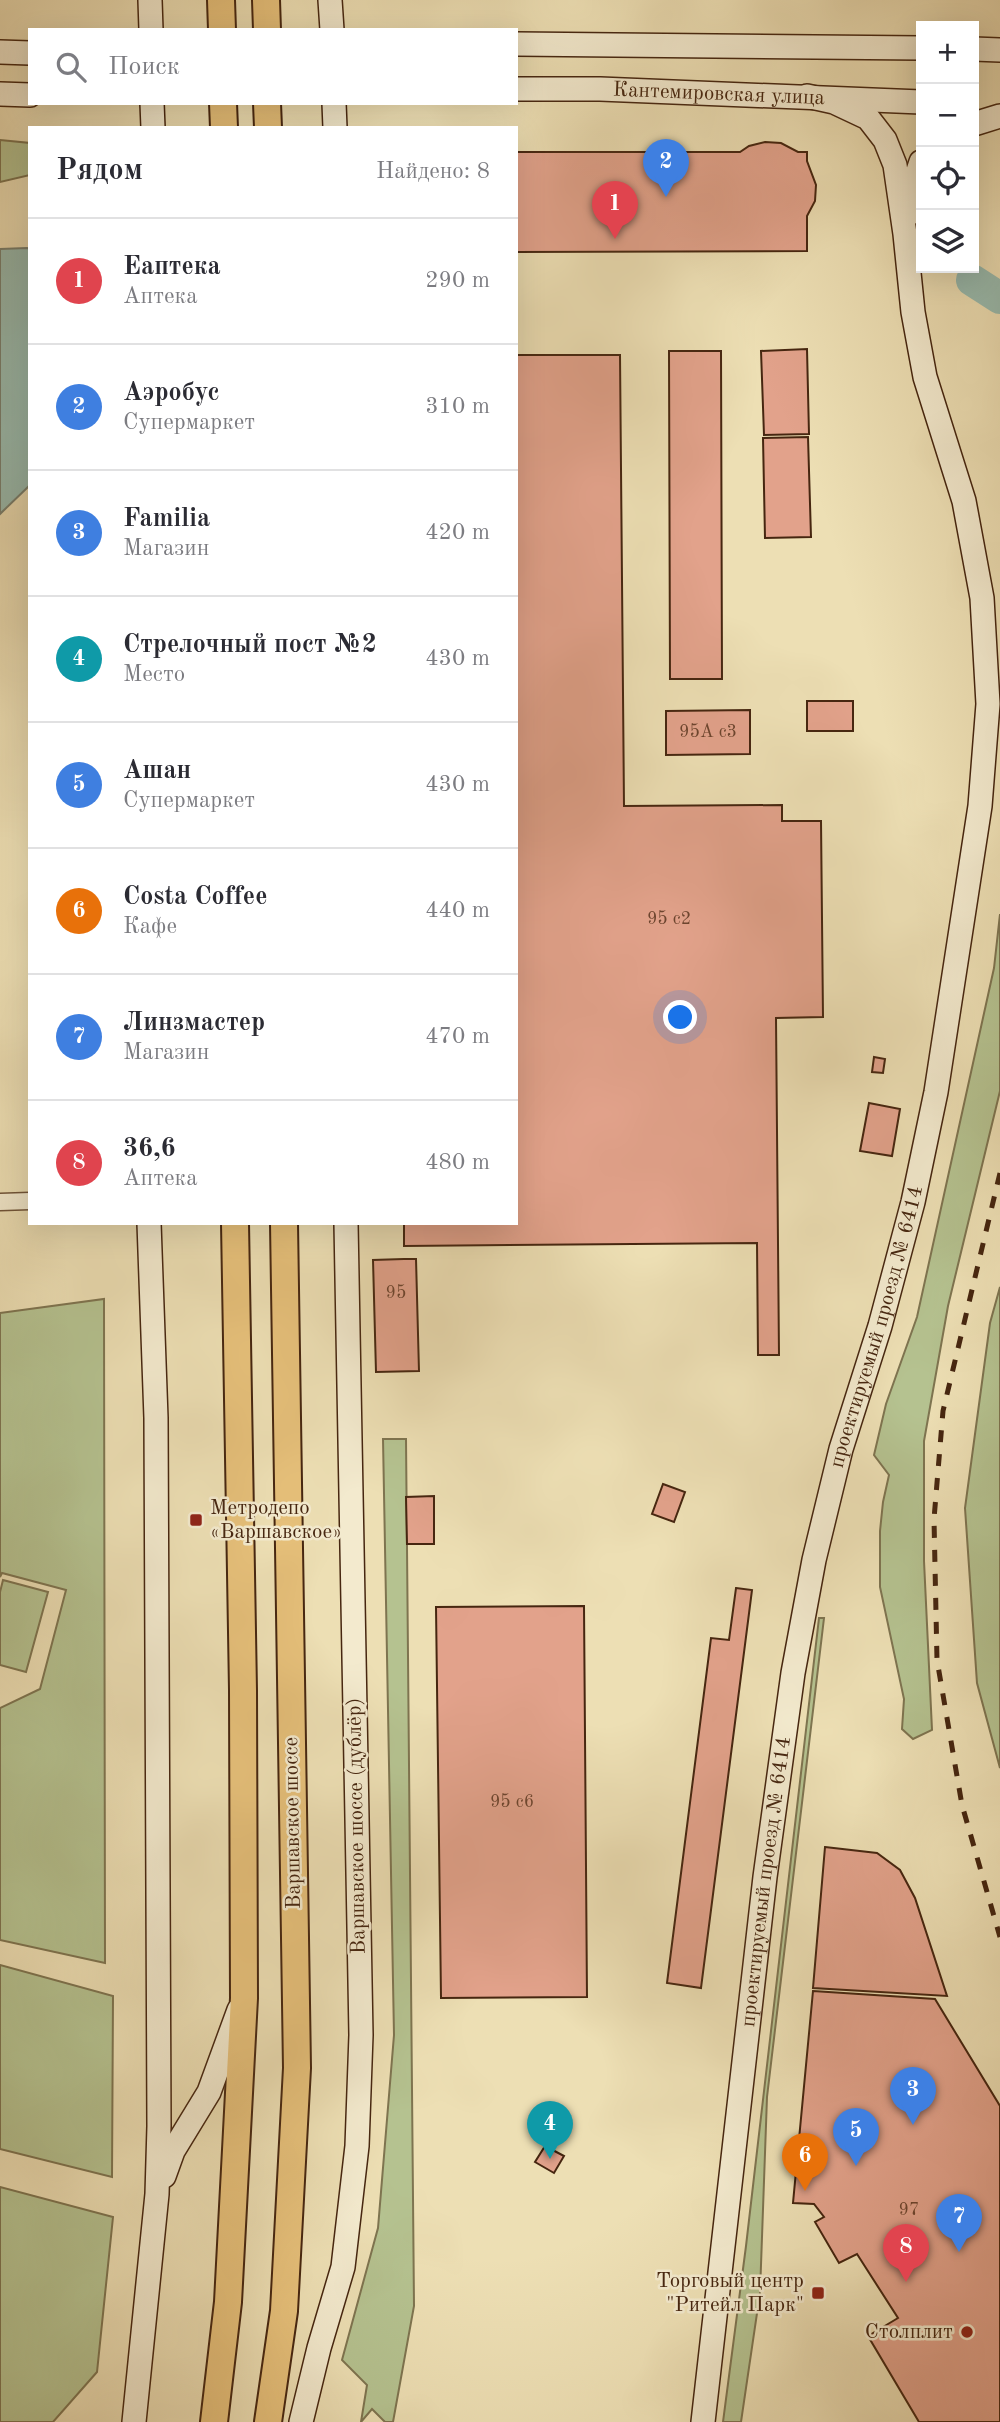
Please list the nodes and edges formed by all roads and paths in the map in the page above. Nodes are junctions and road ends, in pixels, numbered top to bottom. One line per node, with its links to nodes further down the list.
1 (150, 0): 5 (main road)
2 (221, 0): 6 (main road)
3 (266, 0): 7 (main road)
4 (330, 0): 8 (main road)
5 (150, 28)
6 (222, 28)
7 (267, 28)
8 (332, 28)
9 (518, 44): 10 (main road)
10 (916, 48)
11 (979, 50): 12 (main road)
12 (1000, 50)
13 (518, 89): 14 (main road, Кантемировская улица)
14 (807, 96): 15 (main road, Кантемировская улица); 29 (main road, проектируемый проезд № 6414)
15 (916, 103)
16 (152, 105): 24 (main road)
17 (223, 105): 25 (main road)
18 (267, 105): 26 (main road)
19 (334, 105): 27 (main road)
20 (979, 105): 21 (main road)
21 (1000, 107)
22 (1000, 116): 23 (main road)
23 (979, 122)
24 (153, 126)
25 (224, 126)
26 (268, 126)
27 (335, 126)
28 (916, 177): 29 (main road, проектируемый проезд № 6414)
29 (905, 234): 42 (main road, проектируемый проезд № 6414)
30 (28, 1201): 31 (street)
31 (0, 1202)
32 (149, 1225): 37 (main road)
33 (235, 1225): 36 (main road)
34 (284, 1225): 40 (main road, Варшавское шоссе)
35 (346, 1225): 41 (main road, Варшавское шоссе (дублёр))
36 (244, 1997): 37 (main road); 39 (main road)
37 (157, 2193): 38 (main road)
38 (134, 2422)
39 (214, 2422)
40 (268, 2422)
41 (301, 2422)
42 (703, 2422)

